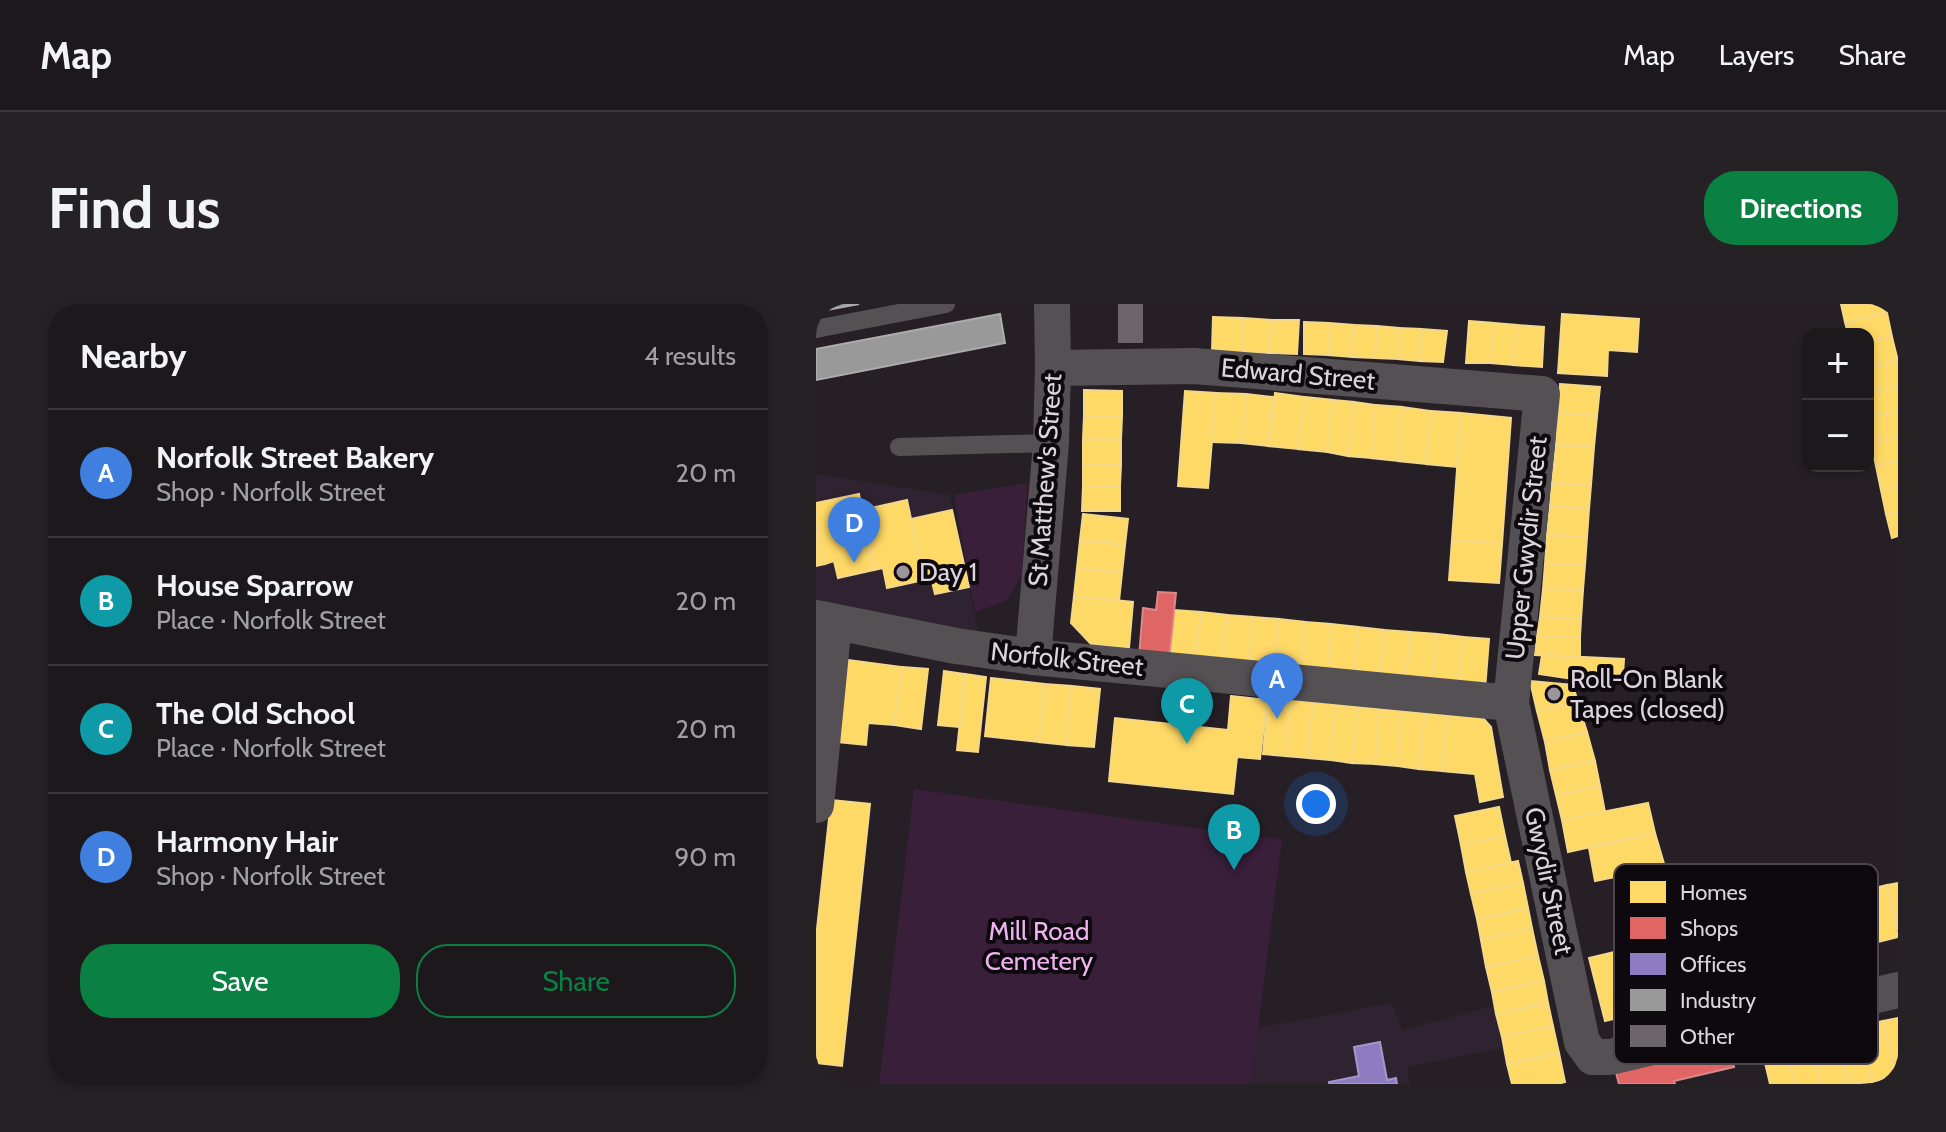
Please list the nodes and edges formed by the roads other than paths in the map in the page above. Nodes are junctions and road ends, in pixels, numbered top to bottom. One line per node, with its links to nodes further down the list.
1 (946, 304): 3 (lane)
2 (1052, 304): 4 (street, St Matthew's Street)
3 (816, 329)
4 (1053, 368): 5 (street, Edward Street); 6 (street, St Matthew's Street)
5 (1542, 394): 10 (street, Upper Gwydir Street)
6 (1051, 443): 7 (lane); 9 (street, St Matthew's Street)
7 (899, 447)
8 (825, 620): 9 (street, Norfolk Street); 11 (street)
9 (1033, 657): 10 (street, Norfolk Street)
10 (1511, 703): 14 (street, Gwydir Street)
11 (816, 805)
12 (1898, 990): 13 (street, Gwydir Street)
13 (1878, 995)
14 (1614, 1056)

